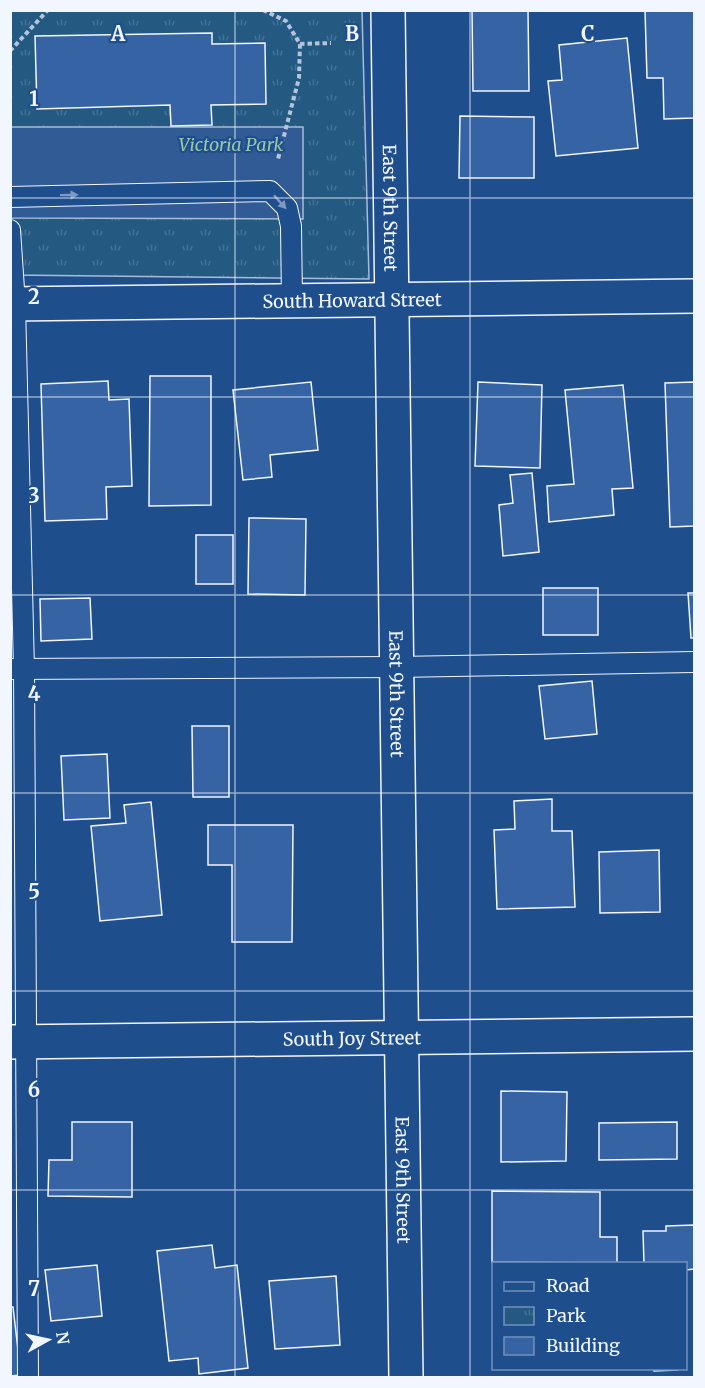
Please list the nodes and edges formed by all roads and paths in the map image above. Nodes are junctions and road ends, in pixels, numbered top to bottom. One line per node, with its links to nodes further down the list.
1 (48, 10): 6 (path)
2 (263, 10): 5 (path)
3 (388, 10): 11 (street, East 9th Street)
4 (331, 43): 5 (path)
5 (300, 44): 7 (path)
6 (10, 51)
7 (270, 191): 8 (lane, one-way to 7); 12 (lane, one-way to 12)
8 (10, 197)
9 (10, 230): 13 (lane)
10 (694, 296): 11 (street, South Howard Street)
11 (392, 299): 12 (street, South Howard Street); 15 (street, East 9th Street)
12 (292, 301): 13 (street, South Howard Street)
13 (13, 304): 16 (lane)
14 (694, 662): 15 (lane)
15 (397, 667): 16 (lane); 18 (street, East 9th Street)
16 (17, 669): 19 (lane)
17 (694, 1034): 18 (street, South Joy Street)
18 (402, 1038): 19 (street, South Joy Street); 21 (street, East 9th Street)
19 (18, 1042): 20 (lane)
20 (28, 1377)
21 (406, 1377)

